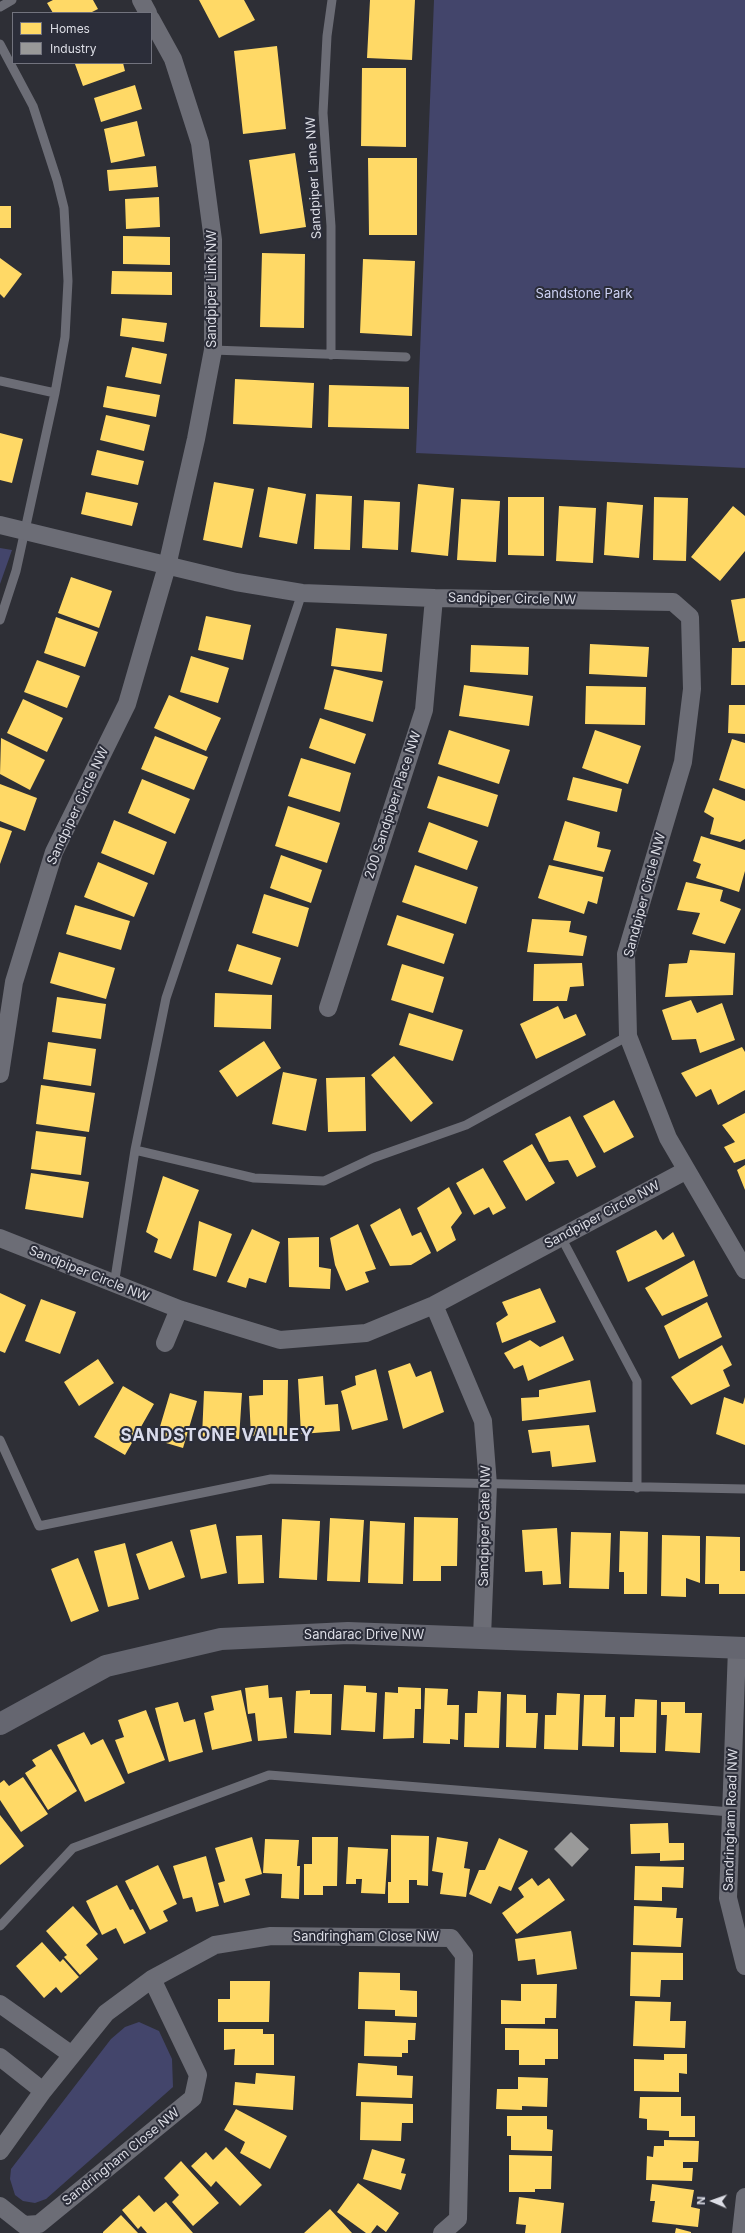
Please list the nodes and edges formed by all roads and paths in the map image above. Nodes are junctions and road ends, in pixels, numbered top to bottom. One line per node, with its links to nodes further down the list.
1 (12, 0): 4 (lane)
2 (141, 0): 5 (street)
3 (332, 0): 9 (lane, Sandpiper Lane NW)
4 (0, 7)
5 (147, 12)
6 (152, 21): 8 (street, Sandpiper Link NW)
7 (0, 44): 12 (lane)
8 (213, 350): 9 (lane); 15 (street, Sandpiper Link NW)
9 (331, 355): 10 (lane)
10 (406, 357)
11 (0, 381): 12 (lane)
12 (55, 393): 14 (lane)
13 (0, 525): 14 (street, Sandpiper Circle NW)
14 (26, 530): 15 (street, Sandpiper Circle NW); 18 (lane)
15 (167, 566): 16 (street, Sandpiper Circle NW); 21 (street, Sandpiper Circle NW)
16 (302, 593): 17 (street, Sandpiper Circle NW); 22 (lane)
17 (434, 598): 19 (street, 200 Sandpiper Place NW); 20 (street, Sandpiper Circle NW)
18 (0, 620)
19 (328, 1008)
20 (628, 1036): 22 (lane); 23 (street, Sandpiper Circle NW)
21 (0, 1074)
22 (135, 1150): 27 (lane)
23 (685, 1170): 24 (street, Sandpiper Circle NW); 26 (street)
24 (561, 1237): 28 (street, Sandpiper Circle NW); 33 (lane)
25 (0, 1238): 27 (street, Sandpiper Circle NW)
26 (745, 1270)
27 (114, 1285): 29 (street, Sandpiper Circle NW)
28 (434, 1305): 29 (street, Sandpiper Circle NW); 32 (street, Sandpiper Gate NW)
29 (179, 1309): 30 (street)
30 (165, 1343)
31 (0, 1440): 32 (lane)
32 (488, 1485): 33 (lane); 35 (street, Sandpiper Gate NW)
33 (637, 1488): 34 (lane)
34 (745, 1490)
35 (482, 1637): 36 (street, Sandarac Drive NW); 37 (street, Sandarac Drive NW)
36 (741, 1648): 38 (street, Sandringham Road NW)
37 (0, 1724)
38 (731, 1812): 39 (lane); 40 (street, Sandringham Road NW)
39 (0, 1926)
40 (745, 1966)
41 (152, 1979): 43 (street, Sandringham Close NW); 48 (street, Sandringham Close NW); 49 (street, Sandringham Close NW)
42 (0, 2004): 43 (street)
43 (72, 2055): 45 (street, Sandringham Close NW)
44 (0, 2057): 45 (street)
45 (43, 2091): 46 (street, Sandringham Close NW)
46 (0, 2150)
47 (745, 2197): 50 (street)
48 (0, 2206)
49 (442, 2233)
50 (741, 2233)

